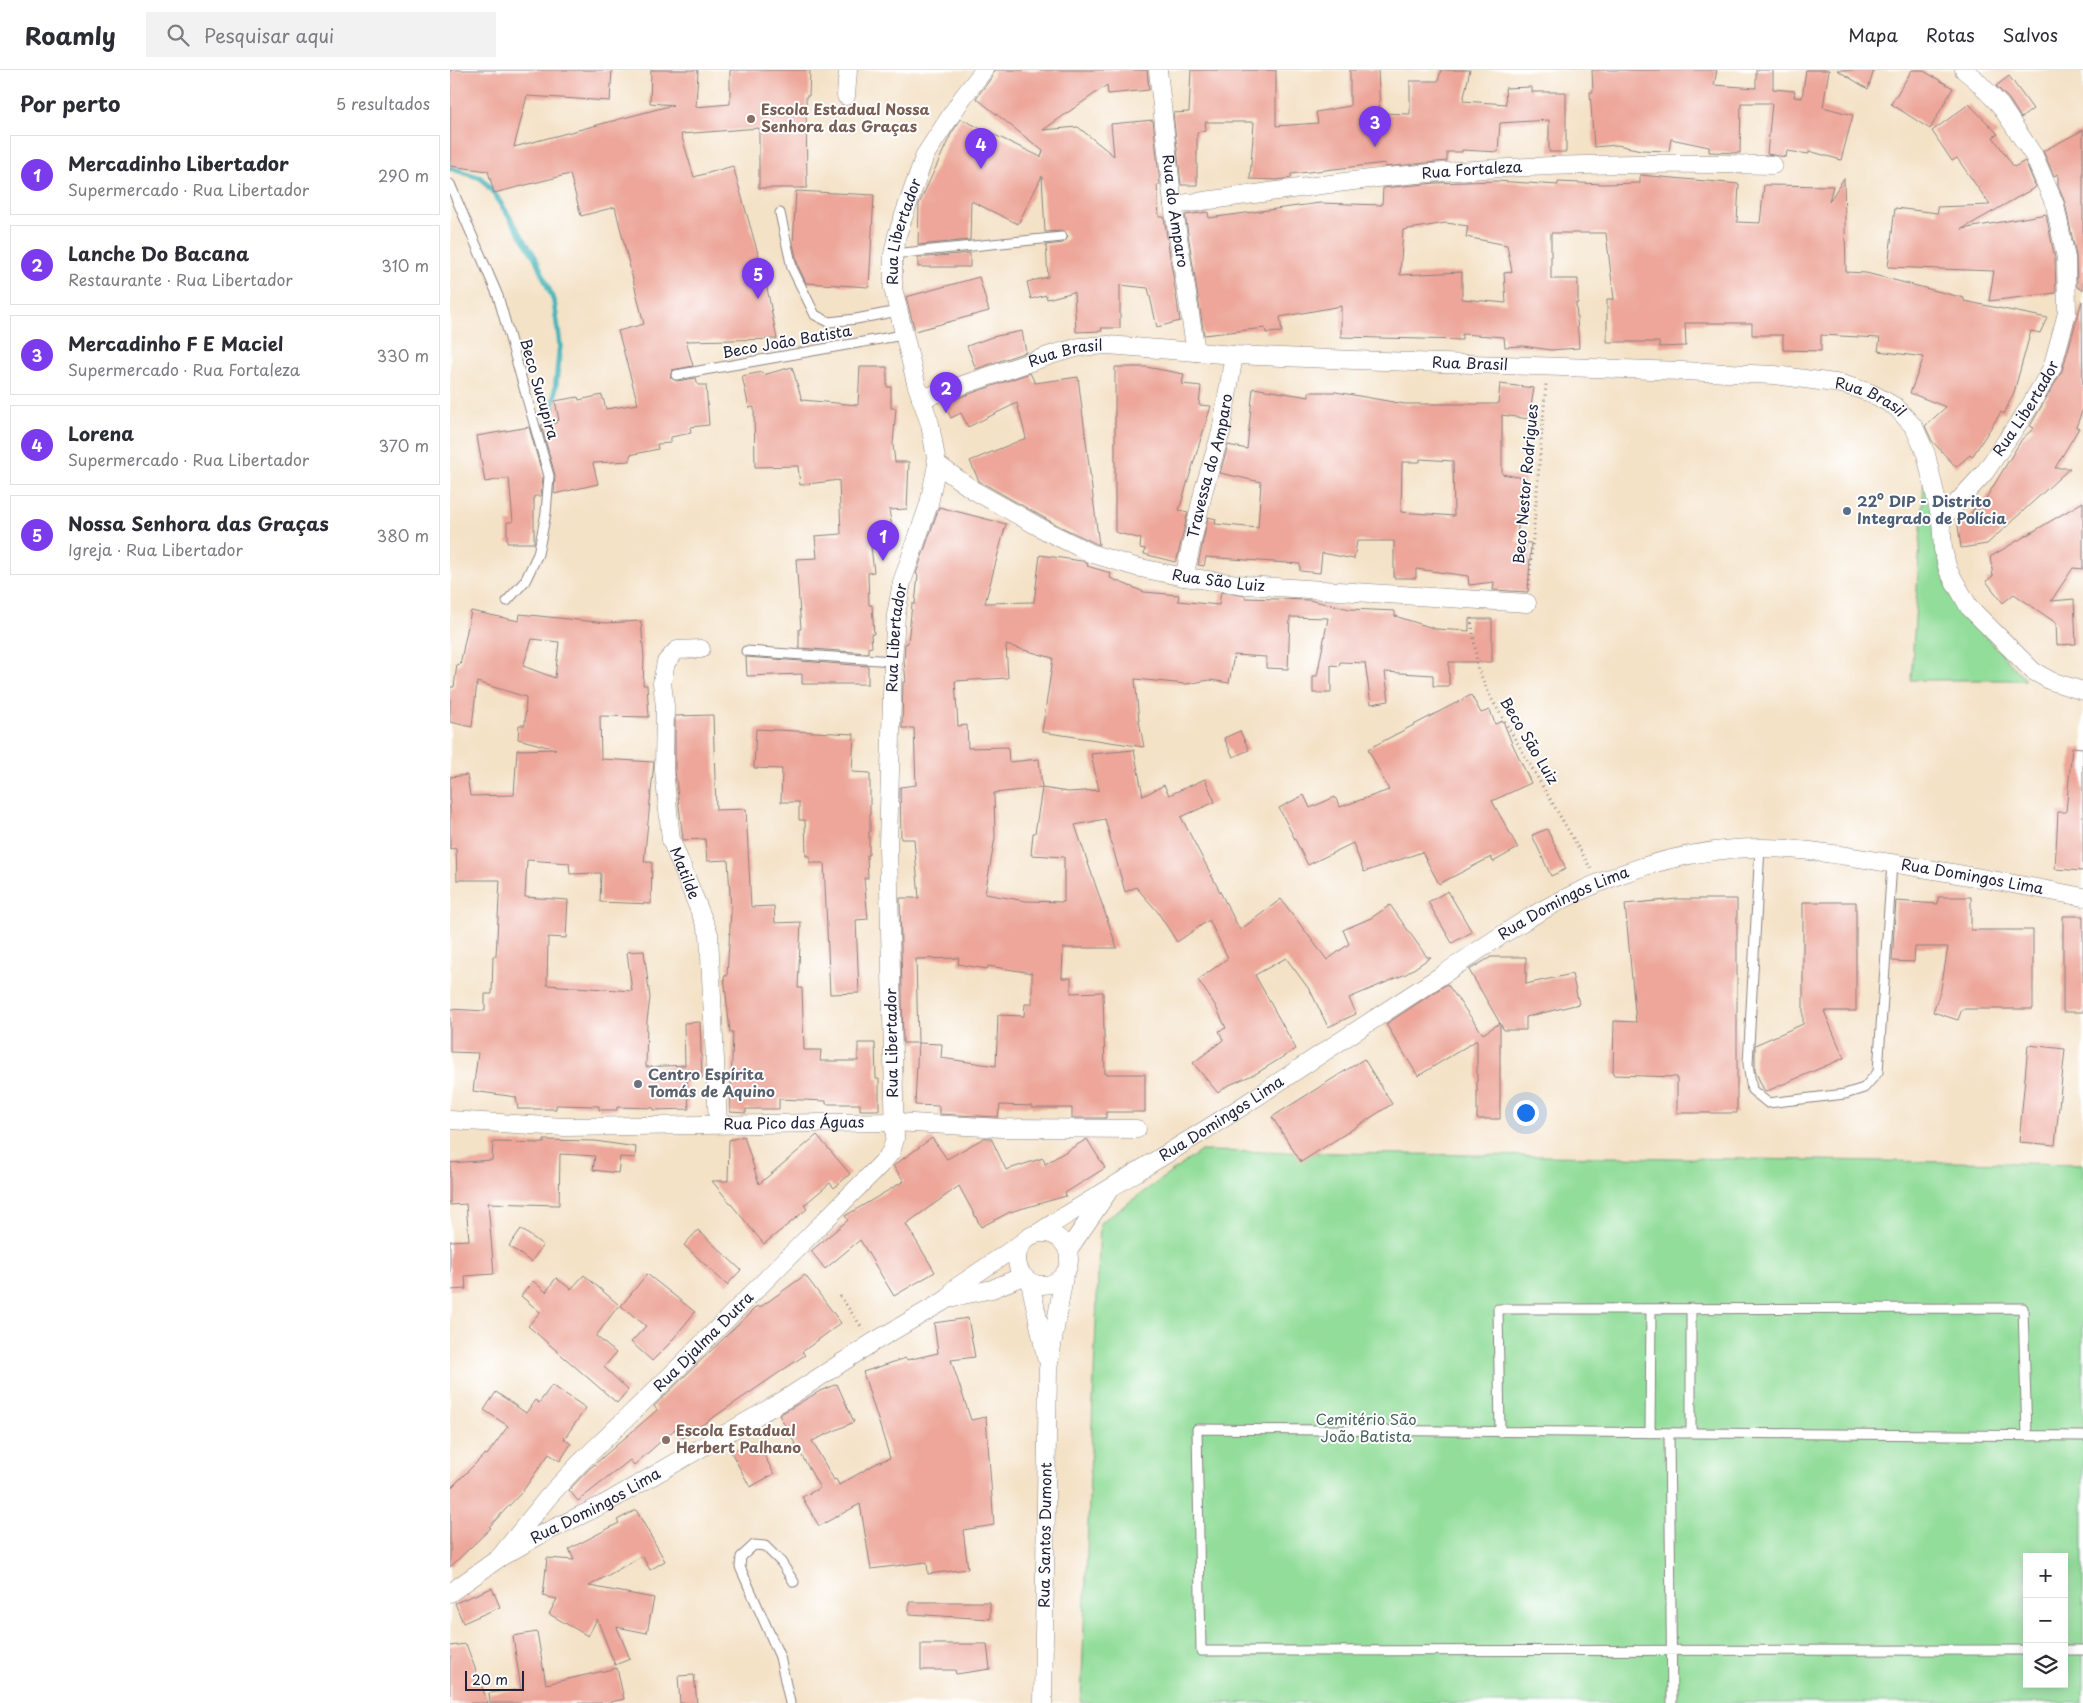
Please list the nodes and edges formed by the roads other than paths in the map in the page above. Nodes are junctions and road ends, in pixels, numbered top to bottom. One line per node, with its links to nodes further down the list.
1 (848, 70): 5 (street)
2 (984, 70): 11 (street, Rua Libertador)
3 (1158, 70): 8 (street, Rua do Amparo)
4 (1964, 70): 19 (street, Rua Libertador)
5 (846, 96)
6 (1773, 165): 8 (street, Rua Fortaleza)
7 (450, 184): 21 (lane, Beco Sucupira)
8 (1173, 205): 14 (street, Rua do Amparo)
9 (780, 212): 12 (lane)
10 (1062, 237): 11 (lane)
11 (893, 254): 12 (street, Rua Libertador)
12 (898, 311): 13 (street, Rua Libertador)
13 (903, 335): 16 (lane, Beco João Batista); 17 (street, Rua Libertador)
14 (1196, 352): 15 (street, Rua Brasil); 17 (street, Rua Brasil)
15 (1234, 355): 19 (street, Rua Brasil); 20 (street, Travessa do Amparo)
16 (676, 375)
17 (921, 399): 18 (street, Rua Libertador)
18 (937, 464): 20 (street, Rua São Luiz); 25 (street, Rua Libertador)
19 (1941, 520): 26 (street)
20 (1184, 577): 22 (street, Rua São Luiz)
21 (507, 601)
22 (1527, 603)
23 (701, 648): 32 (street, Matilde)
24 (746, 651): 25 (lane)
25 (893, 661): 31 (street, Rua Libertador)
26 (2083, 691)
27 (1760, 848): 28 (street, Rua Domingos Lima); 28 (lane); 34 (street, Rua Domingos Lima)
28 (1892, 863): 29 (street, Rua Domingos Lima)
29 (2083, 897)
30 (450, 1120): 32 (street, Rua Pico das Águas)
31 (894, 1122): 32 (street, Rua Pico das Águas); 33 (street, Rua Pico das Águas); 50 (street, Rua Djalma Dutra)
32 (718, 1124)
33 (1137, 1129)
34 (1113, 1185): 35 (street, Rua Domingos Lima); 37 (street, Rua Domingos Lima)
35 (1038, 1233): 36 (street); 37 (street)
36 (1023, 1242): 39 (street); 40 (street, Rua Domingos Lima)
37 (1068, 1250): 38 (street)
38 (1064, 1276): 39 (street); 43 (street, Rua Santos Dumont)
39 (1027, 1279): 40 (street, Rua Domingos Lima); 43 (street, Rua Santos Dumont)
40 (948, 1298): 50 (street, Rua Domingos Lima)
41 (1691, 1308): 42 (lane); 47 (lane); 48 (lane)
42 (1651, 1309): 44 (lane); 45 (lane)
43 (1048, 1369): 58 (street, Rua Santos Dumont)
44 (1500, 1432): 45 (lane); 53 (lane)
45 (1650, 1433): 46 (lane)
46 (1670, 1433): 47 (lane); 53 (lane)
47 (1691, 1433): 48 (lane)
48 (2027, 1436): 49 (lane)
49 (2083, 1436)
50 (499, 1558): 52 (street, Rua Domingos Lima)
51 (794, 1582): 57 (lane)
52 (450, 1593)
53 (1671, 1650): 54 (lane); 59 (lane)
54 (2023, 1650)
55 (2068, 1650): 56 (lane)
56 (2083, 1650)
57 (790, 1703)
58 (1043, 1703)
59 (1672, 1703)

